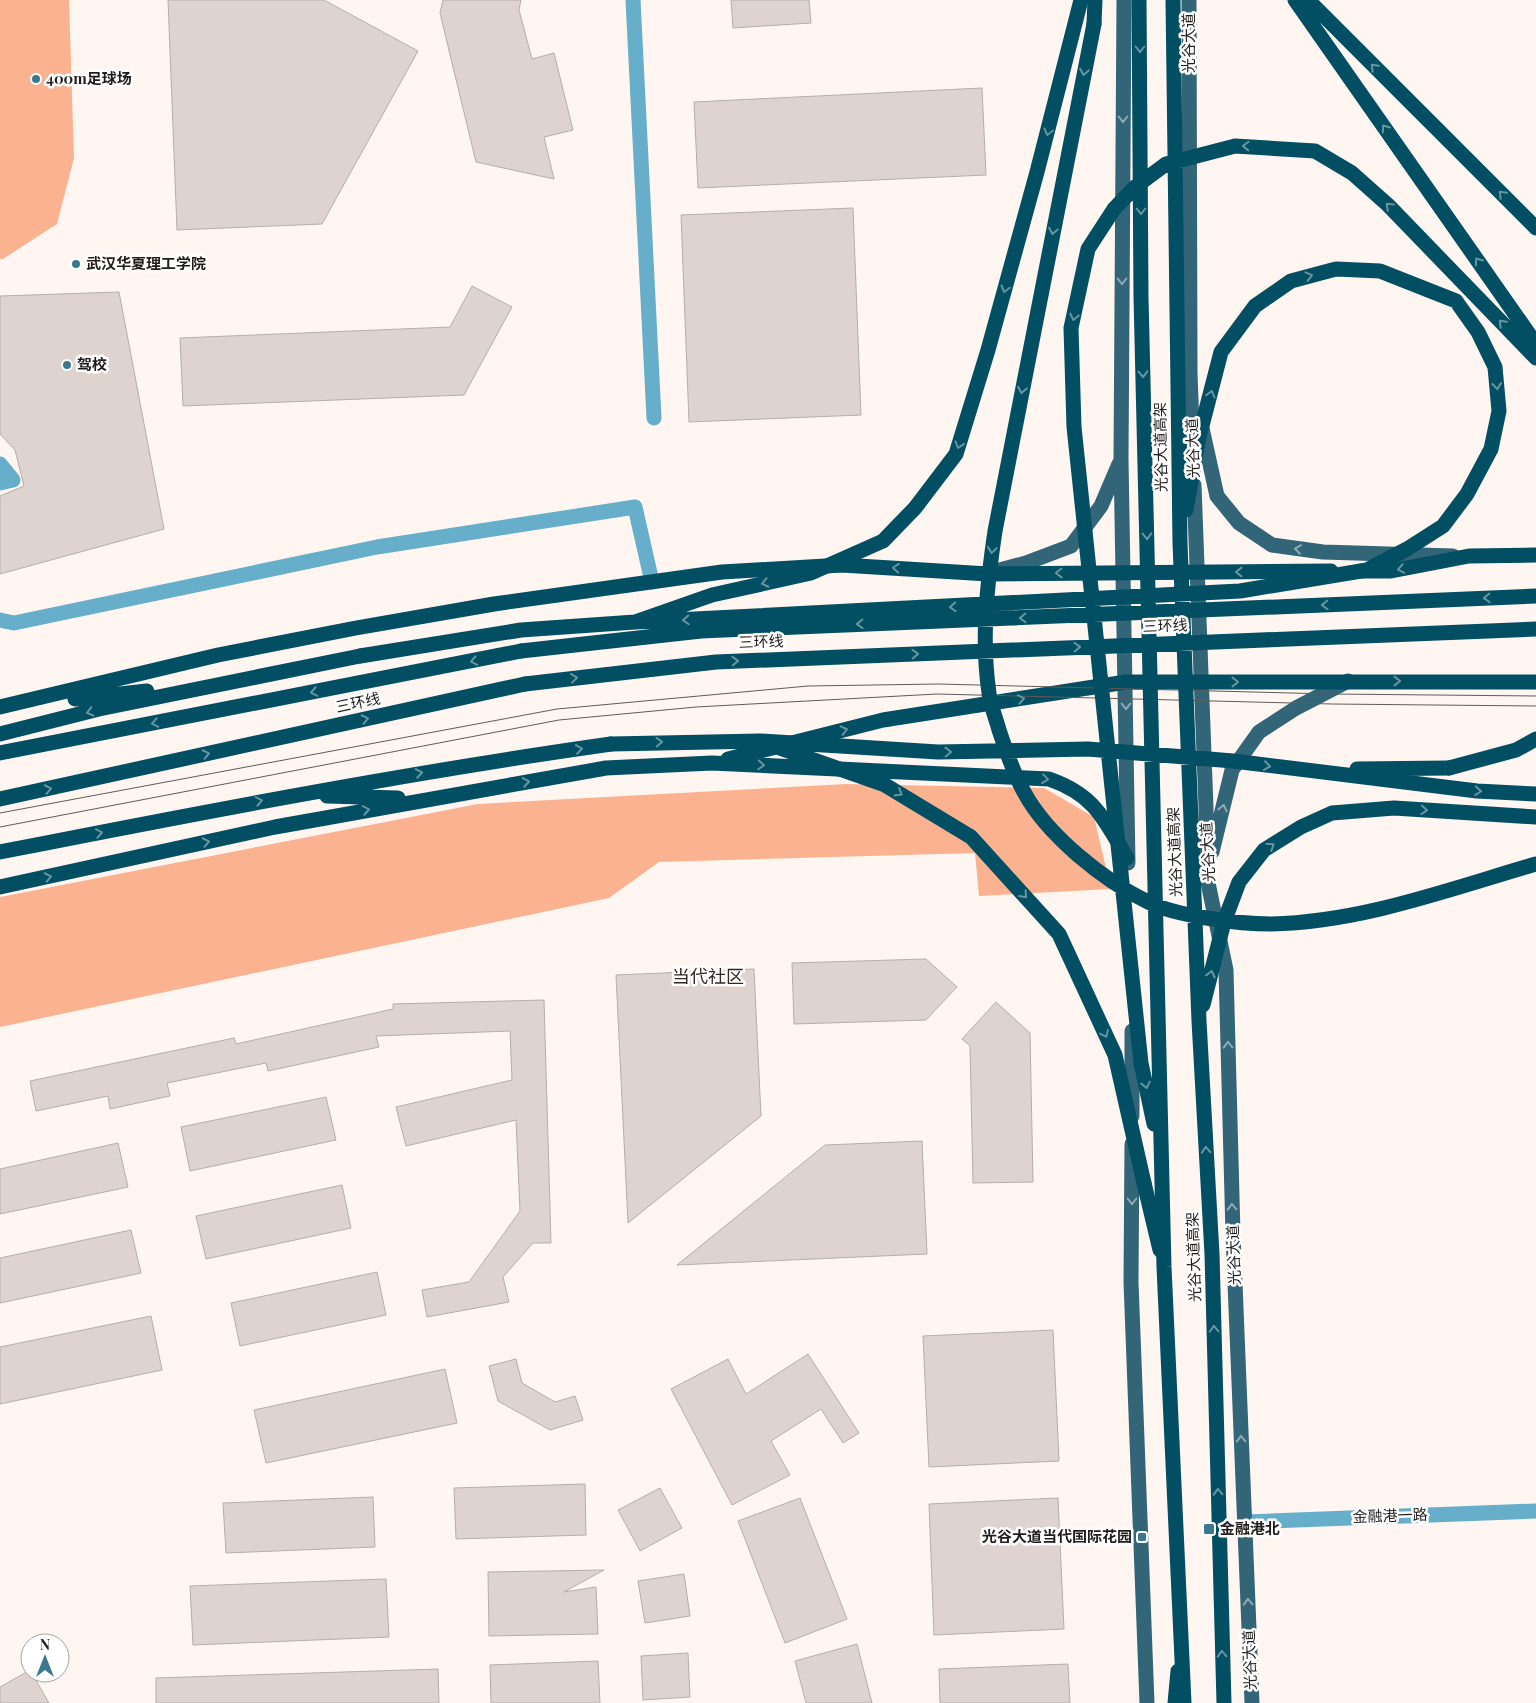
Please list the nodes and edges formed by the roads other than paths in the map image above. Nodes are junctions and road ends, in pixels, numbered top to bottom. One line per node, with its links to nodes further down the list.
1 (633, 0): 14 (street)
2 (1081, 0): 27 (highway, one-way to 27, bridge)
3 (1095, 0): 48 (highway, one-way to 48, bridge)
4 (1124, 0): 15 (main road, one-way to 15)
5 (1140, 0): 52 (highway, 光谷大道高架, one-way to 52, bridge)
6 (1173, 0): 18 (highway, 光谷大道高架, bridge)
7 (1189, 0): 13 (main road, 光谷大道)
8 (1295, 0): 11 (highway, one-way to 8, bridge)
9 (1308, 0): 10 (highway, one-way to 9, bridge)
10 (1536, 228)
11 (1536, 344)
12 (1536, 358): 52 (highway, one-way to 52, bridge)
13 (1190, 372): 20 (main road, one-way to 13); 22 (main road, 光谷大道)
14 (654, 418)
15 (1121, 459): 21 (main road); 23 (main road)
16 (0, 464): 17 (street)
17 (0, 483)
18 (1180, 543): 27 (highway, one-way to 27, bridge); 51 (highway, 光谷大道高架, bridge)
19 (1536, 555): 20 (highway)
20 (1469, 556): 22 (highway, one-way to 22)
21 (1123, 572): 22 (highway); 23 (highway, one-way to 23); 31 (main road)
22 (1197, 572): 32 (main road, 光谷大道)
23 (988, 574): 24 (highway, one-way to 24)
24 (652, 582): 26 (street); 34 (highway)
25 (1536, 596): 38 (highway, 三环线, one-way to 38, bridge)
26 (0, 620)
27 (635, 622): 29 (highway, bridge)
28 (1536, 629): 43 (highway, 三环线, one-way to 28, bridge)
29 (248, 679): 34 (highway); 35 (highway, one-way to 35)
30 (1348, 681): 32 (highway, one-way to 30); 33 (highway, one-way to 33); 49 (main road, one-way to 30)
31 (1126, 682): 32 (highway); 39 (highway, one-way to 31); 47 (main road, one-way to 47)
32 (1201, 682): 49 (main road, 光谷大道)
33 (1536, 682)
34 (0, 707)
35 (0, 734)
36 (1536, 739): 40 (highway, bridge)
37 (760, 741): 40 (highway, one-way to 40, bridge); 42 (highway, one-way to 37, bridge); 53 (highway, one-way to 53, bridge)
38 (0, 753)
39 (712, 763): 44 (highway, one-way to 39); 47 (highway, one-way to 47)
40 (1291, 769): 41 (highway, one-way to 41, bridge)
41 (1536, 794)
42 (285, 796): 44 (highway); 46 (highway, one-way to 42)
43 (0, 799)
44 (425, 800): 50 (highway, one-way to 44)
45 (1536, 817): 51 (highway, one-way to 45, bridge)
46 (0, 852)
47 (1127, 858): 57 (main road, one-way to 57)
48 (1536, 864)
49 (1206, 873): 55 (main road, 光谷大道, one-way to 49)
50 (0, 887)
51 (1199, 1021): 60 (highway, 光谷大道高架, one-way to 51, bridge)
52 (1162, 1161): 53 (highway, 光谷大道高架, bridge)
53 (1164, 1267): 56 (highway, 光谷大道高架, bridge)
54 (1536, 1511): 55 (street, 金融港一路)
55 (1245, 1522): 61 (main road, 光谷大道, one-way to 55)
56 (1181, 1645): 58 (highway, bridge); 59 (highway, 光谷大道高架, bridge)
57 (1147, 1703)
58 (1174, 1703)
59 (1184, 1703)
60 (1224, 1703)
61 (1252, 1703)

